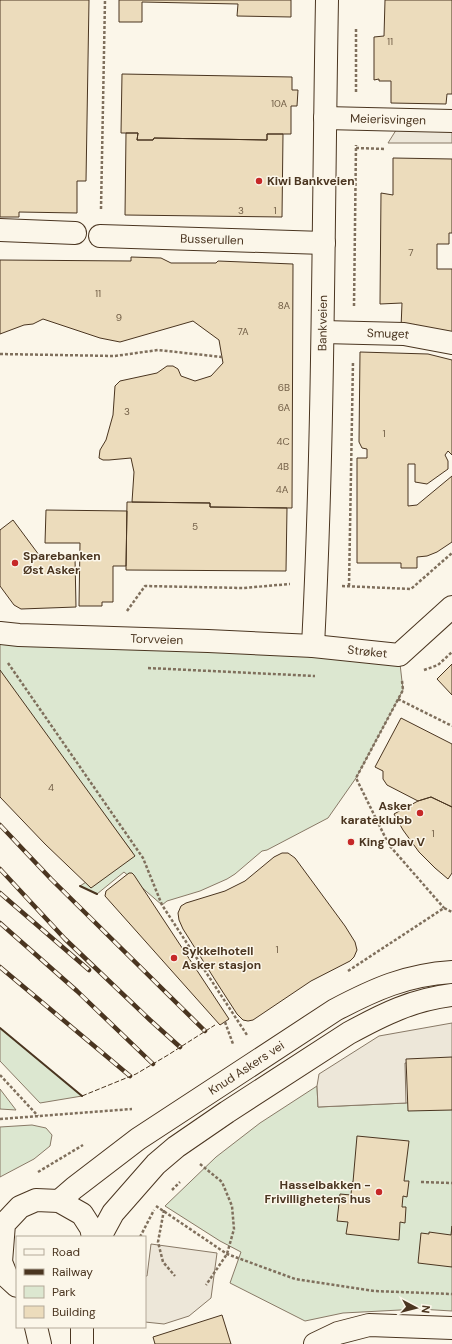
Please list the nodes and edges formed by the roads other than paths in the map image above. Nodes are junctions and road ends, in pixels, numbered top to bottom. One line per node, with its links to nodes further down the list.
1 (327, 0): 2 (street, Bankveien)
2 (325, 118): 3 (street, Meierisvingen); 7 (street, Bankveien)
3 (452, 121)
4 (0, 230): 5 (street)
5 (75, 233)
6 (100, 236): 7 (street, Busserullen)
7 (324, 243): 8 (street, Bankveien)
8 (323, 332): 9 (street, Smuget); 12 (street, Bankveien)
9 (452, 343)
10 (452, 606): 12 (street, Strøket)
11 (0, 633): 12 (street, Torvveien)
12 (313, 646)
13 (452, 972): 15 (street, Knud Askers vei)
14 (452, 995): 18 (street)
15 (59, 1201): 16 (street); 17 (street)
16 (2, 1223): 19 (street)
17 (93, 1236)
18 (101, 1236)
19 (0, 1262): 20 (street)
20 (16, 1285)
21 (36, 1328): 24 (street)
22 (82, 1328): 25 (street)
23 (452, 1328): 26 (street)
24 (40, 1344)
25 (82, 1344)
26 (315, 1344)

